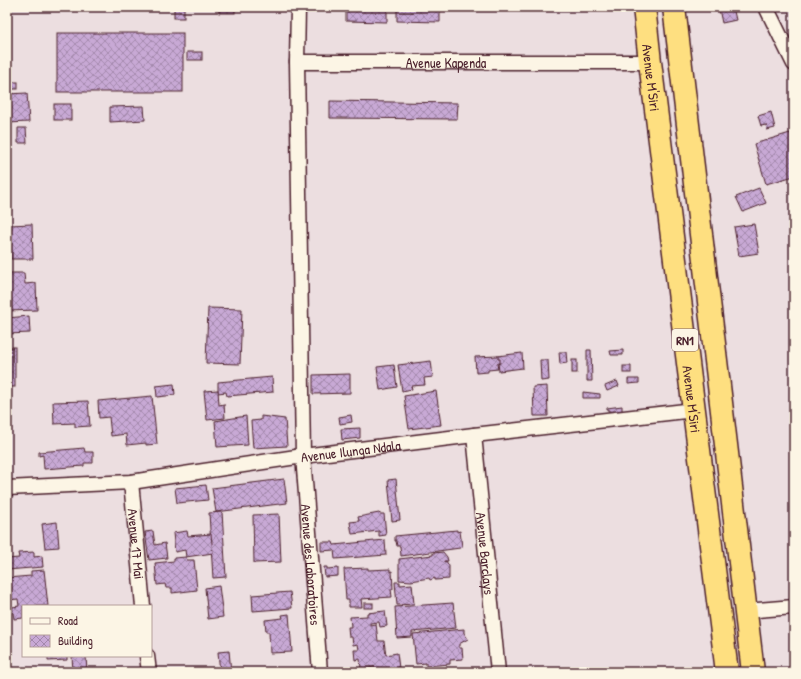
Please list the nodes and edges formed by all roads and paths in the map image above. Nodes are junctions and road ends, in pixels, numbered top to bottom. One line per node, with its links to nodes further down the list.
1 (298, 7): 5 (street)
2 (644, 7): 6 (highway, Avenue M'Siri / RN1)
3 (674, 7): 15 (highway, Avenue M'Siri / RN1)
4 (766, 7): 7 (street)
5 (297, 62): 6 (street, Avenue Kapenda); 10 (street, Avenue des Laboratoires)
6 (650, 62): 8 (highway, Avenue M'Siri / RN1)
7 (794, 64)
8 (694, 410): 9 (street, Avenue Ilunga Ndala); 20 (highway, Avenue M'Siri / RN1)
9 (474, 435): 10 (street, Avenue Ilunga Ndala); 19 (street, Avenue Barclays)
10 (303, 456): 11 (street, Avenue Ilunga Ndala); 18 (street, Avenue des Laboratoires)
11 (131, 482): 12 (street, Avenue Ilunga Ndala); 13 (street, Avenue 17 Mai)
12 (7, 488)
13 (143, 605)
14 (794, 607): 15 (street)
15 (746, 611): 21 (highway, Avenue M'Siri / RN1)
16 (147, 657): 17 (street)
17 (149, 672)
18 (320, 672)
19 (498, 672)
20 (727, 672)
21 (753, 672)

